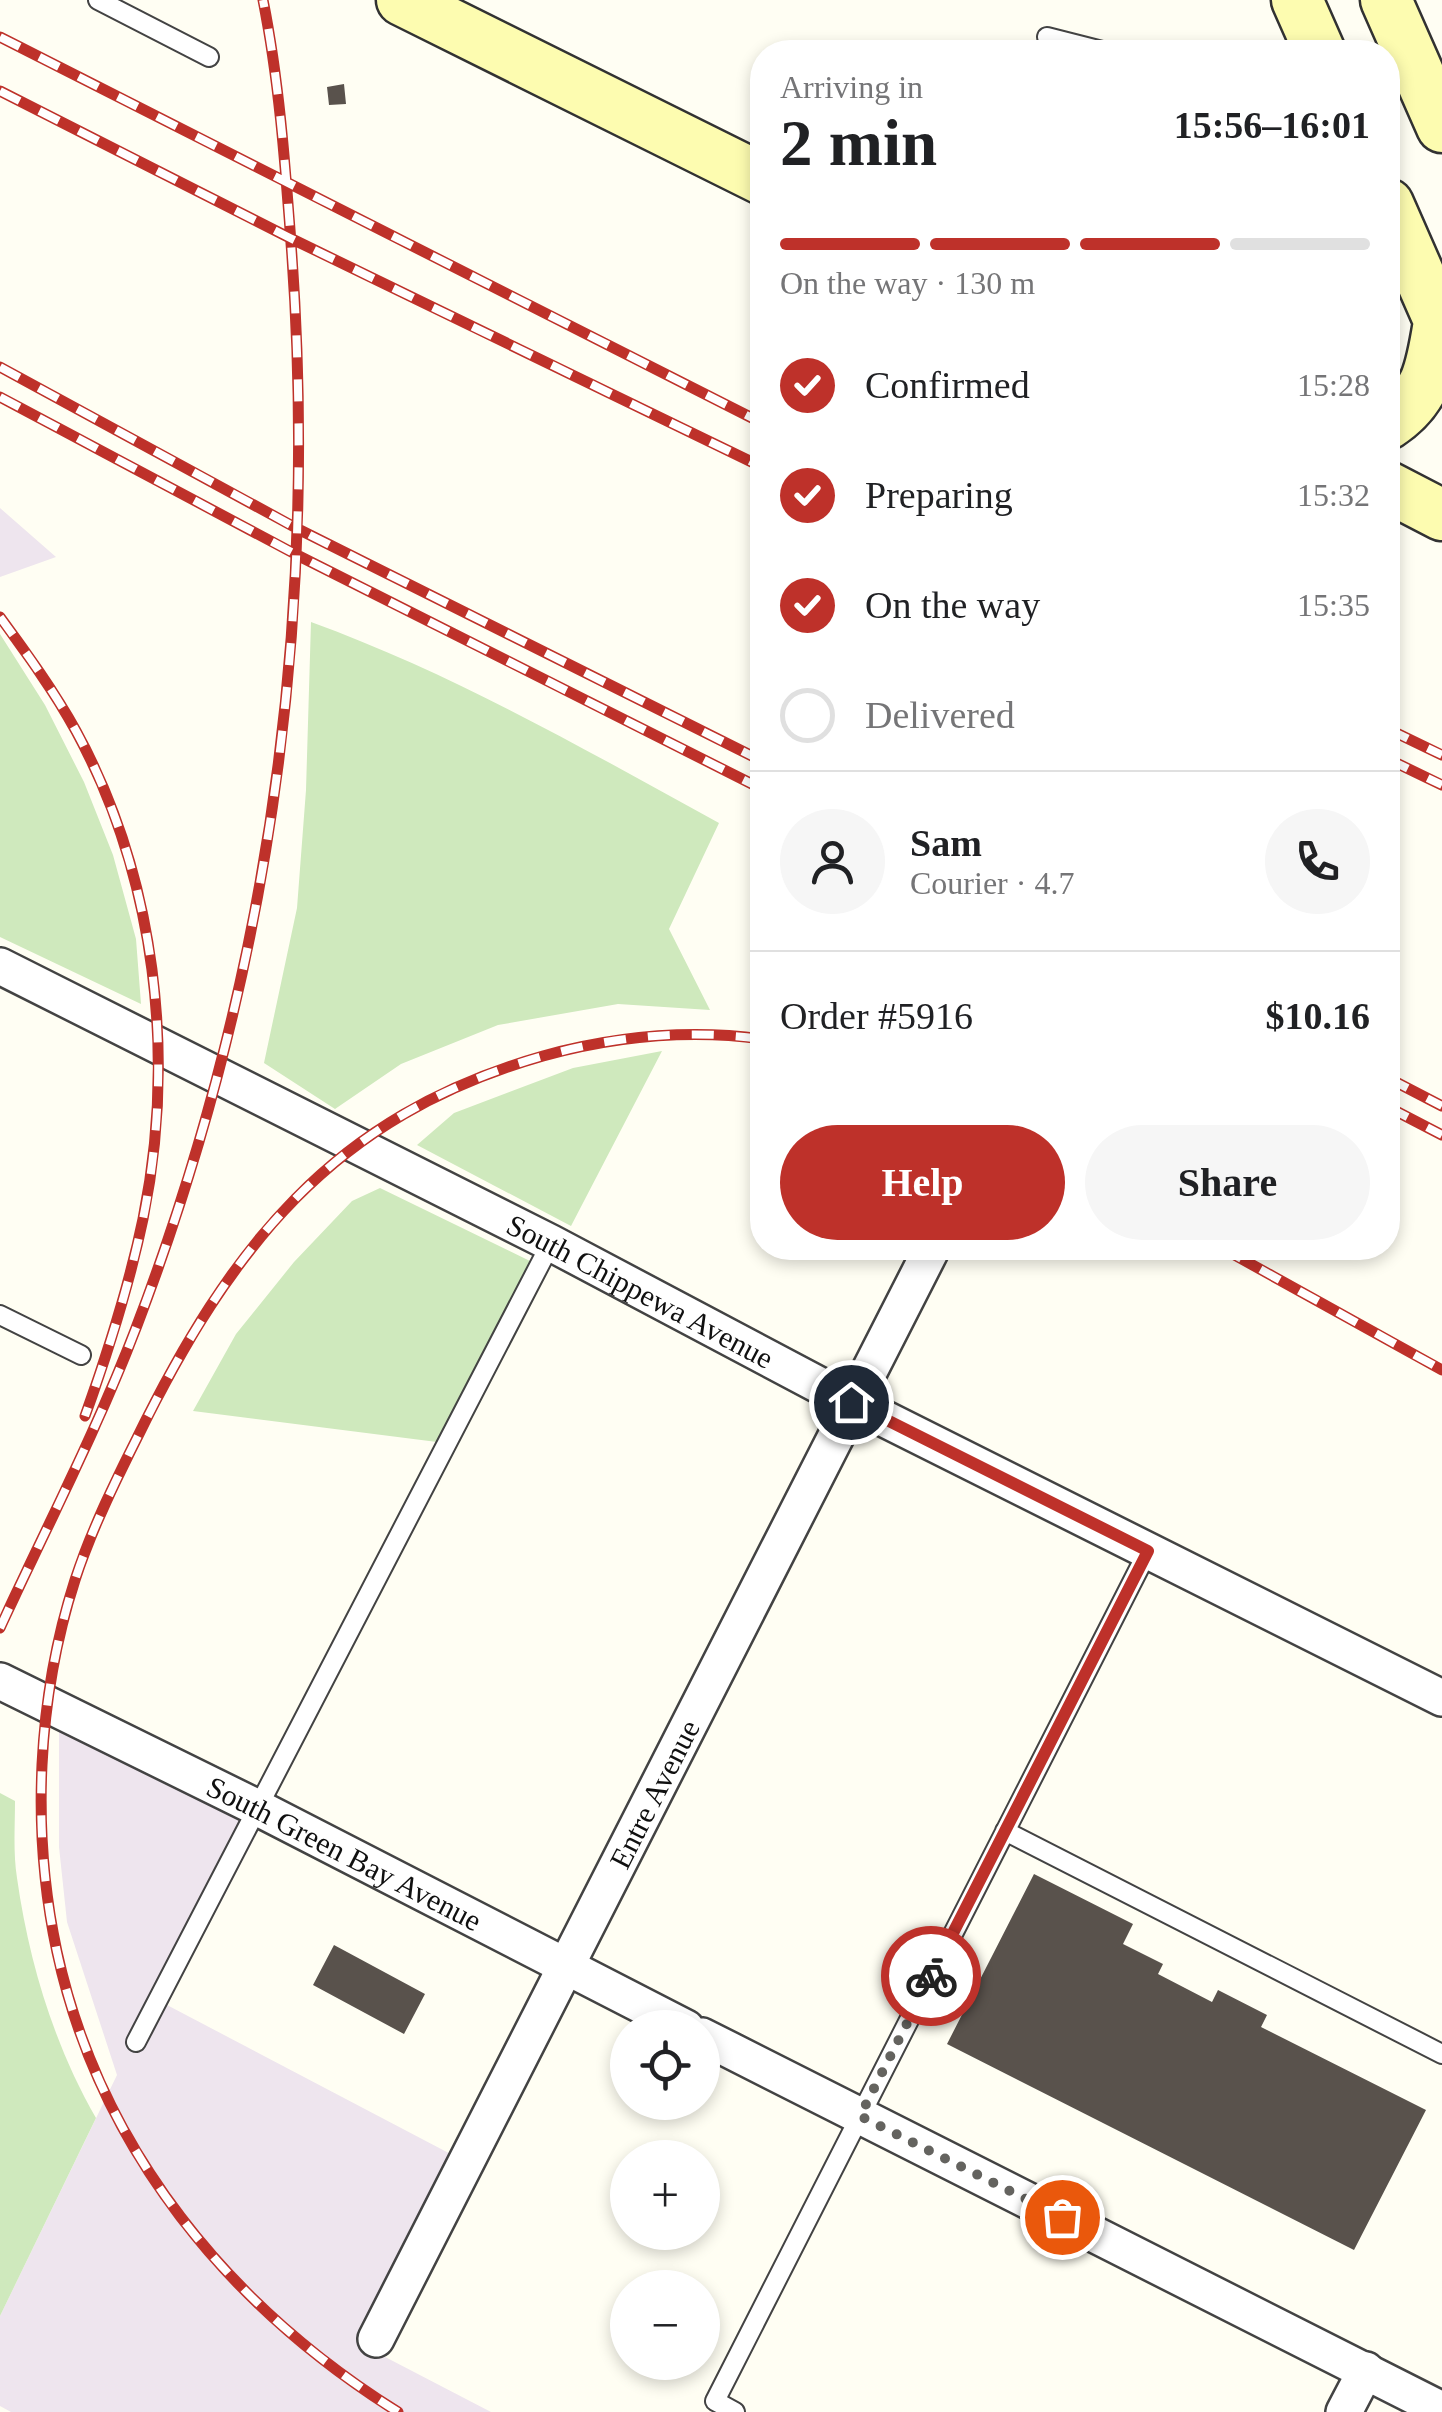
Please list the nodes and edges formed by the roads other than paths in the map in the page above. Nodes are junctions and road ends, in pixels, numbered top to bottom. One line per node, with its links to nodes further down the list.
1 (98, 0): 8 (lane)
2 (402, 0): 11 (main road)
3 (1297, 0): 7 (main road)
4 (1386, 0): 9 (main road)
5 (1046, 36): 6 (lane)
6 (1061, 40)
7 (1315, 40)
8 (209, 58)
9 (1423, 67): 10 (main road)
10 (1442, 126)
11 (750, 172)
12 (1400, 231): 13 (main road)
13 (1441, 324): 14 (main road)
14 (1400, 414)
15 (1400, 494): 16 (main road)
16 (1442, 516)
17 (0, 966): 18 (street, South Chippewa Avenue)
18 (551, 1243): 22 (street, South Chippewa Avenue); 26 (lane)
19 (926, 1260): 22 (street, Entre Avenue)
20 (0, 1315): 21 (lane)
21 (80, 1355)
22 (851, 1402): 23 (street, South Chippewa Avenue); 28 (street, Entre Avenue)
23 (1148, 1551): 25 (street, South Chippewa Avenue); 27 (lane)
24 (0, 1682): 26 (street, South Green Bay Avenue)
25 (1442, 1698)
26 (258, 1808): 28 (street, South Green Bay Avenue); 30 (lane)
27 (1005, 1832): 32 (lane); 33 (lane)
28 (566, 1967): 29 (street, South Green Bay Avenue); 34 (street, Entre Avenue)
29 (651, 2010)
30 (136, 2042)
31 (720, 2045): 33 (street)
32 (1442, 2054)
33 (860, 2116): 35 (street); 37 (lane)
34 (376, 2339)
35 (1366, 2370): 36 (street); 38 (street)
36 (1442, 2410)
37 (735, 2412)
38 (1344, 2412)

